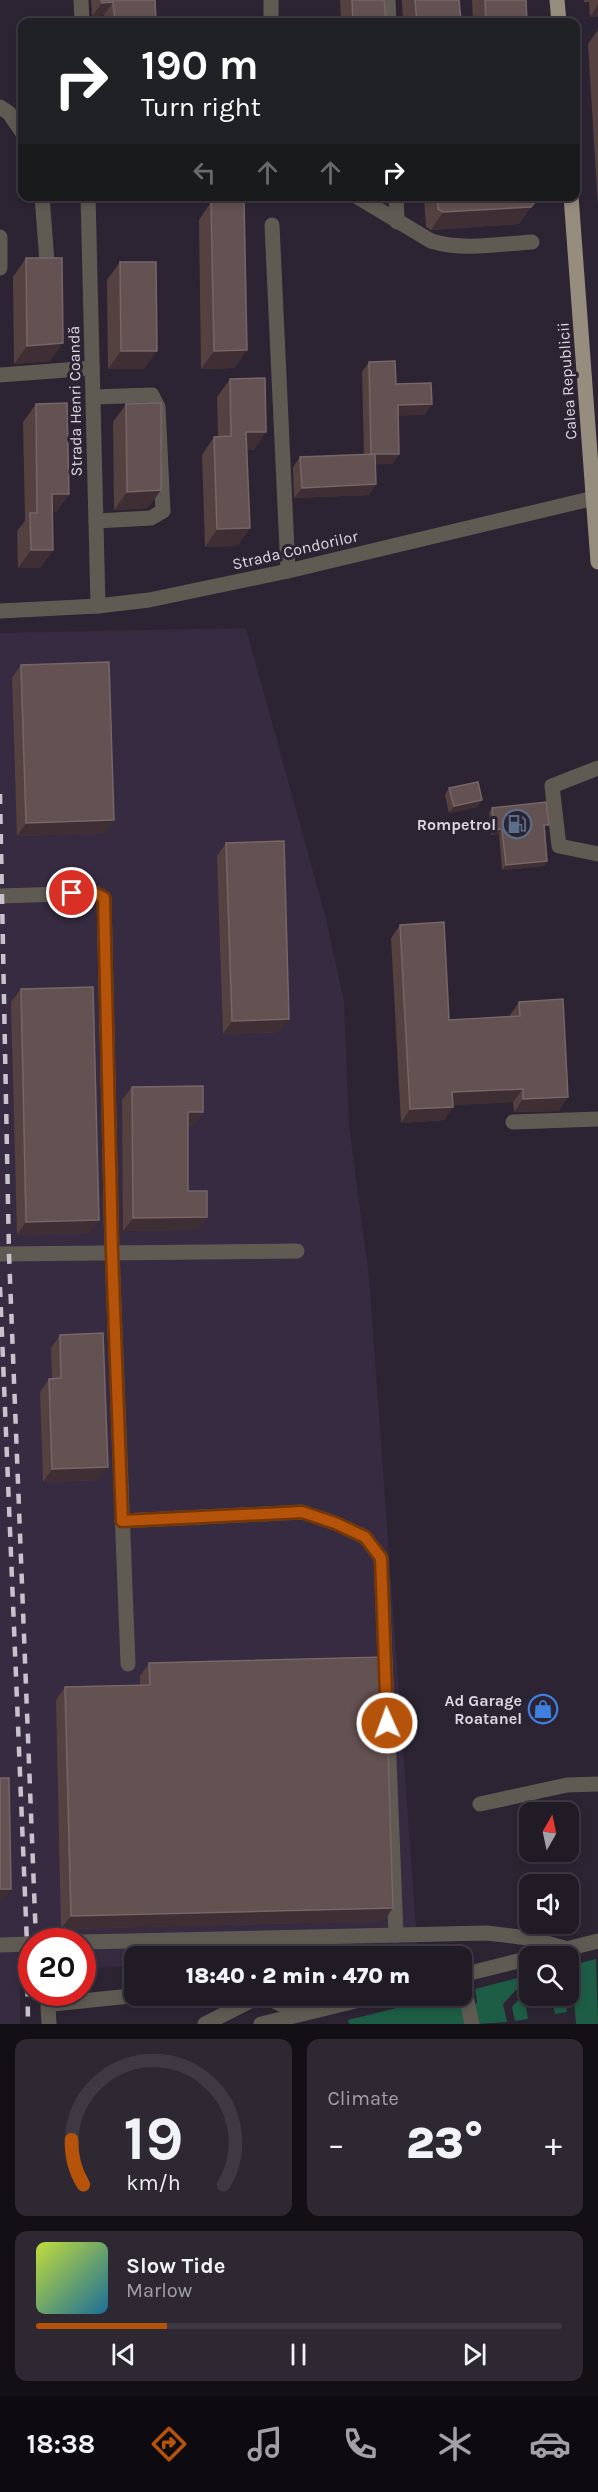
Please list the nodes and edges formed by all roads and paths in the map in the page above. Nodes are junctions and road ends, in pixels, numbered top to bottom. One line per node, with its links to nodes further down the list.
1 (81, 0): 5 (street)
2 (271, 0): 6 (street)
3 (388, 0): 7 (street)
4 (557, 0): 8 (main road)
5 (82, 18)
6 (271, 18)
7 (389, 18)
8 (559, 18)
9 (0, 107): 10 (street)
10 (18, 126)
11 (42, 201): 20 (street)
12 (88, 201): 22 (street, Strada Henri Coandă)
13 (364, 201): 16 (street)
14 (396, 201): 16 (street)
15 (571, 201): 25 (main road, Calea Republicii)
16 (397, 222): 19 (street)
17 (272, 225): 28 (street)
18 (0, 237): 21 (street)
19 (532, 242)
20 (47, 262)
21 (0, 268)
22 (93, 368): 23 (street); 24 (street, Strada Henri Coandă)
23 (0, 375)
24 (93, 397): 26 (street, Strada Henri Coandă); 26 (street)
25 (594, 498): 27 (main road, Calea Republicii); 28 (street, Strada Condorilor)
26 (96, 521): 29 (street, Strada Henri Coandă)
27 (598, 562)
28 (288, 571): 29 (street, Strada Condorilor)
29 (98, 606): 30 (street, Strada Condorilor)
30 (0, 611)
31 (598, 768): 32 (street)
32 (598, 854)
33 (0, 896): 37 (street)
34 (598, 1119): 35 (street)
35 (513, 1122)
36 (297, 1251): 37 (street)
37 (112, 1252): 38 (street); 39 (street)
38 (0, 1254)
39 (122, 1521): 40 (street); 43 (street)
40 (128, 1664)
41 (598, 1784): 42 (street)
42 (480, 1803)
43 (396, 1935): 45 (street); 48 (street)
44 (598, 1941): 49 (street)
45 (96, 1942)
46 (18, 1944): 47 (street)
47 (0, 1945)
48 (557, 1946)
49 (579, 1946)
50 (519, 1961): 51 (street)
51 (472, 1973)
52 (124, 1997): 58 (street)
53 (240, 2006): 59 (street)
54 (285, 2006): 57 (street)
55 (334, 2006): 57 (street)
56 (468, 2006): 61 (street)
57 (301, 2014): 60 (street)
58 (49, 2024)
59 (205, 2024)
60 (261, 2024)
61 (472, 2024)

